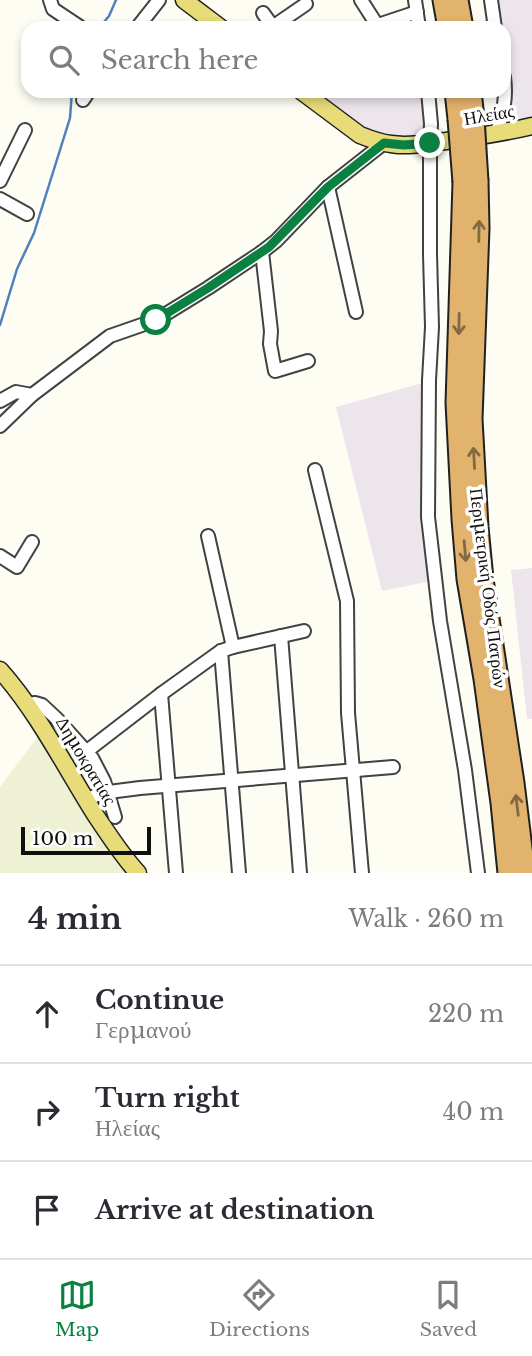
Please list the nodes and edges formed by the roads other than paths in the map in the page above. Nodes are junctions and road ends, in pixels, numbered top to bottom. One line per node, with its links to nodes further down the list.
1 (50, 0): 11 (street)
2 (159, 0): 12 (street)
3 (361, 0): 16 (street)
4 (443, 0): 18 (highway)
5 (458, 0): 19 (highway)
6 (491, 0): 20 (street)
7 (192, 2): 13 (main road)
8 (306, 4): 15 (street)
9 (416, 6): 17 (street)
10 (263, 13): 14 (street)
11 (70, 21)
12 (142, 21)
13 (213, 21)
14 (268, 21)
15 (281, 21)
16 (370, 21)
17 (385, 21)
18 (447, 21)
19 (462, 21)
20 (494, 21)
21 (310, 98): 30 (main road, Ηλείας)
22 (429, 98): 31 (street)
23 (458, 98): 26 (highway, Περιμετρική Οδός Πατρών)
24 (470, 98): 26 (highway, Περιμετρική Οδός Πατρών)
25 (505, 98): 29 (street)
26 (466, 118): 33 (highway, Περιμετρική Οδός Πατρών, bridge)
27 (532, 127): 29 (main road, Ηλείας)
28 (25, 130): 32 (street)
29 (496, 134): 31 (main road, Ηλείας)
30 (384, 143): 31 (main road, Ηλείας); 34 (street)
31 (430, 143): 67 (street)
32 (0, 180)
33 (471, 182): 68 (highway, Περιμετρική Οδός Πατρών, one-way to 68); 69 (highway, Περιμετρική Οδός Πατρών, one-way to 33)
34 (328, 187): 37 (street); 38 (street)
35 (0, 199): 36 (street)
36 (27, 214)
37 (261, 252): 39 (street); 40 (street)
38 (356, 312)
39 (308, 361)
40 (32, 396): 41 (street); 42 (street)
41 (0, 401)
42 (0, 426)
43 (315, 470): 55 (street)
44 (208, 536): 49 (street)
45 (32, 542): 46 (street)
46 (0, 556)
47 (304, 631): 48 (street)
48 (281, 636): 49 (street); 56 (street)
49 (227, 649): 51 (street); 57 (street)
50 (1, 674): 52 (main road, Δημοκρατίας)
51 (161, 694): 53 (street); 58 (street)
52 (28, 704): 53 (street); 60 (main road, Δημοκρατίας)
53 (87, 751): 59 (street)
54 (393, 767): 55 (street)
55 (354, 770): 56 (street); 66 (street)
56 (293, 775): 57 (street); 65 (street)
57 (232, 780): 58 (street); 64 (street)
58 (169, 786): 59 (street); 63 (street)
59 (108, 792): 60 (street); 61 (street)
60 (86, 800): 62 (main road, Δημοκρατίας)
61 (115, 817)
62 (138, 873)
63 (176, 873)
64 (239, 873)
65 (300, 873)
66 (362, 873)
67 (478, 873)
68 (508, 873)
69 (525, 873)

